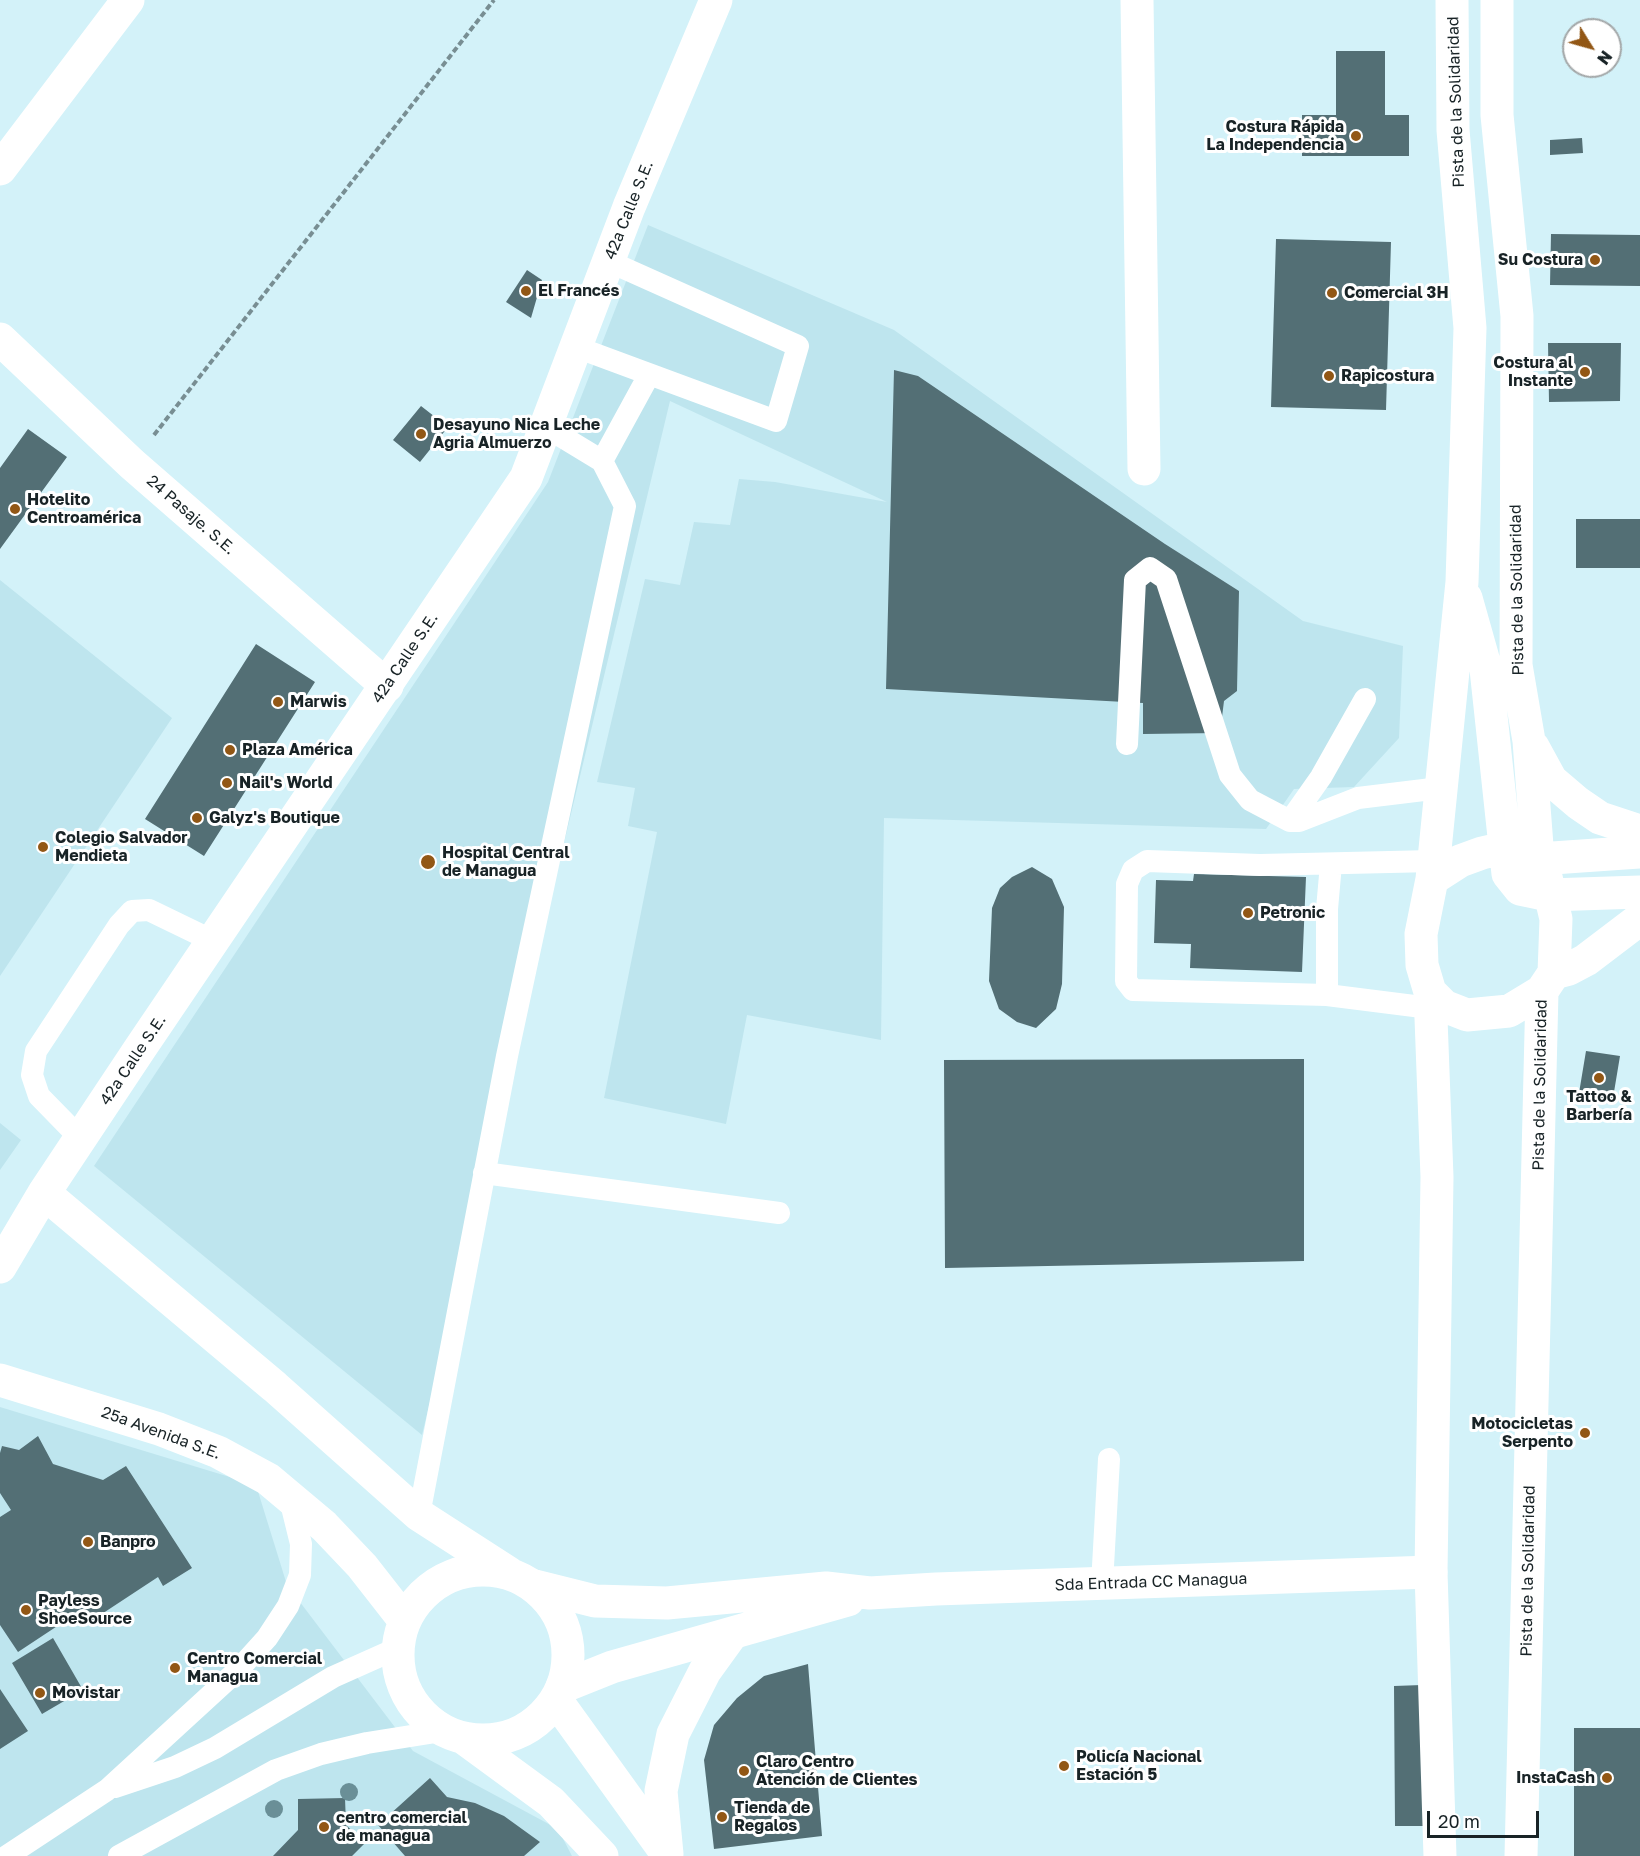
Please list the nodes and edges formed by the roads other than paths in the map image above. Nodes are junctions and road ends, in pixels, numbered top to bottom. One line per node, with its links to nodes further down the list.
1 (128, 0): 6 (street)
2 (716, 0): 7 (street, 42a Calle S.E.)
3 (1137, 0): 13 (street)
4 (1452, 0): 14 (street, Pista de la Solidaridad)
5 (1497, 0): 17 (street, Pista de la Solidaridad)
6 (0, 169)
7 (608, 261): 9 (street, 42a Calle S.E.); 10 (lane)
8 (0, 339): 15 (street, 24 Pasaje. S.E.)
9 (576, 346): 10 (lane); 11 (street, 42a Calle S.E.)
10 (649, 375): 12 (lane)
11 (546, 427): 12 (lane); 15 (street, 42a Calle S.E.)
12 (602, 461): 35 (lane)
13 (1144, 470)
14 (1462, 582): 19 (street, Pista de la Solidaridad); 22 (street)
15 (387, 686): 30 (street, 42a Calle S.E.)
16 (1365, 699): 20 (lane)
17 (1529, 741): 21 (street); 24 (street, Pista de la Solidaridad)
18 (1127, 744): 20 (lane)
19 (1440, 788): 20 (lane); 26 (street, Pista de la Solidaridad)
20 (1290, 821)
21 (1640, 831)
22 (1504, 848): 24 (street); 26 (street); 28 (street)
23 (1640, 852): 24 (street)
24 (1538, 859): 28 (street, Pista de la Solidaridad)
25 (1331, 864): 26 (lane); 32 (lane); 32 (lane)
26 (1432, 870): 33 (street, Pista de la Solidaridad)
27 (1640, 892): 28 (street)
28 (1549, 895): 31 (street, Pista de la Solidaridad)
29 (1640, 919): 31 (street)
30 (213, 941): 34 (street, 42a Calle S.E.); 34 (lane)
31 (1548, 982): 33 (street); 57 (street, Pista de la Solidaridad)
32 (1328, 995): 33 (lane)
33 (1430, 1000): 43 (street, Pista de la Solidaridad)
34 (81, 1139): 36 (street, 42a Calle S.E.)
35 (484, 1173): 37 (lane); 42 (lane)
36 (44, 1193): 38 (street, 42a Calle S.E.); 42 (street)
37 (779, 1213)
38 (0, 1267)
39 (0, 1380): 41 (street, 25a Avenida S.E.)
40 (1108, 1459): 45 (lane)
41 (289, 1495): 47 (street, 25a Avenida S.E.); 51 (lane)
42 (419, 1515): 44 (street)
43 (1431, 1572): 45 (street, Sda Entrada CC Managua); 56 (street, Pista de la Solidaridad)
44 (522, 1580): 46 (street); 47 (street); 49 (street)
45 (1102, 1584): 46 (street, Sda Entrada CC Managua)
46 (870, 1593): 48 (street)
47 (401, 1634): 50 (street); 51 (lane)
48 (731, 1635): 49 (street); 52 (street)
49 (559, 1694): 50 (street); 52 (street)
50 (454, 1735): 54 (lane); 55 (street)
51 (107, 1790): 53 (lane)
52 (667, 1855)
53 (6, 1856)
54 (119, 1856)
55 (602, 1856)
56 (1440, 1856)
57 (1521, 1856)

